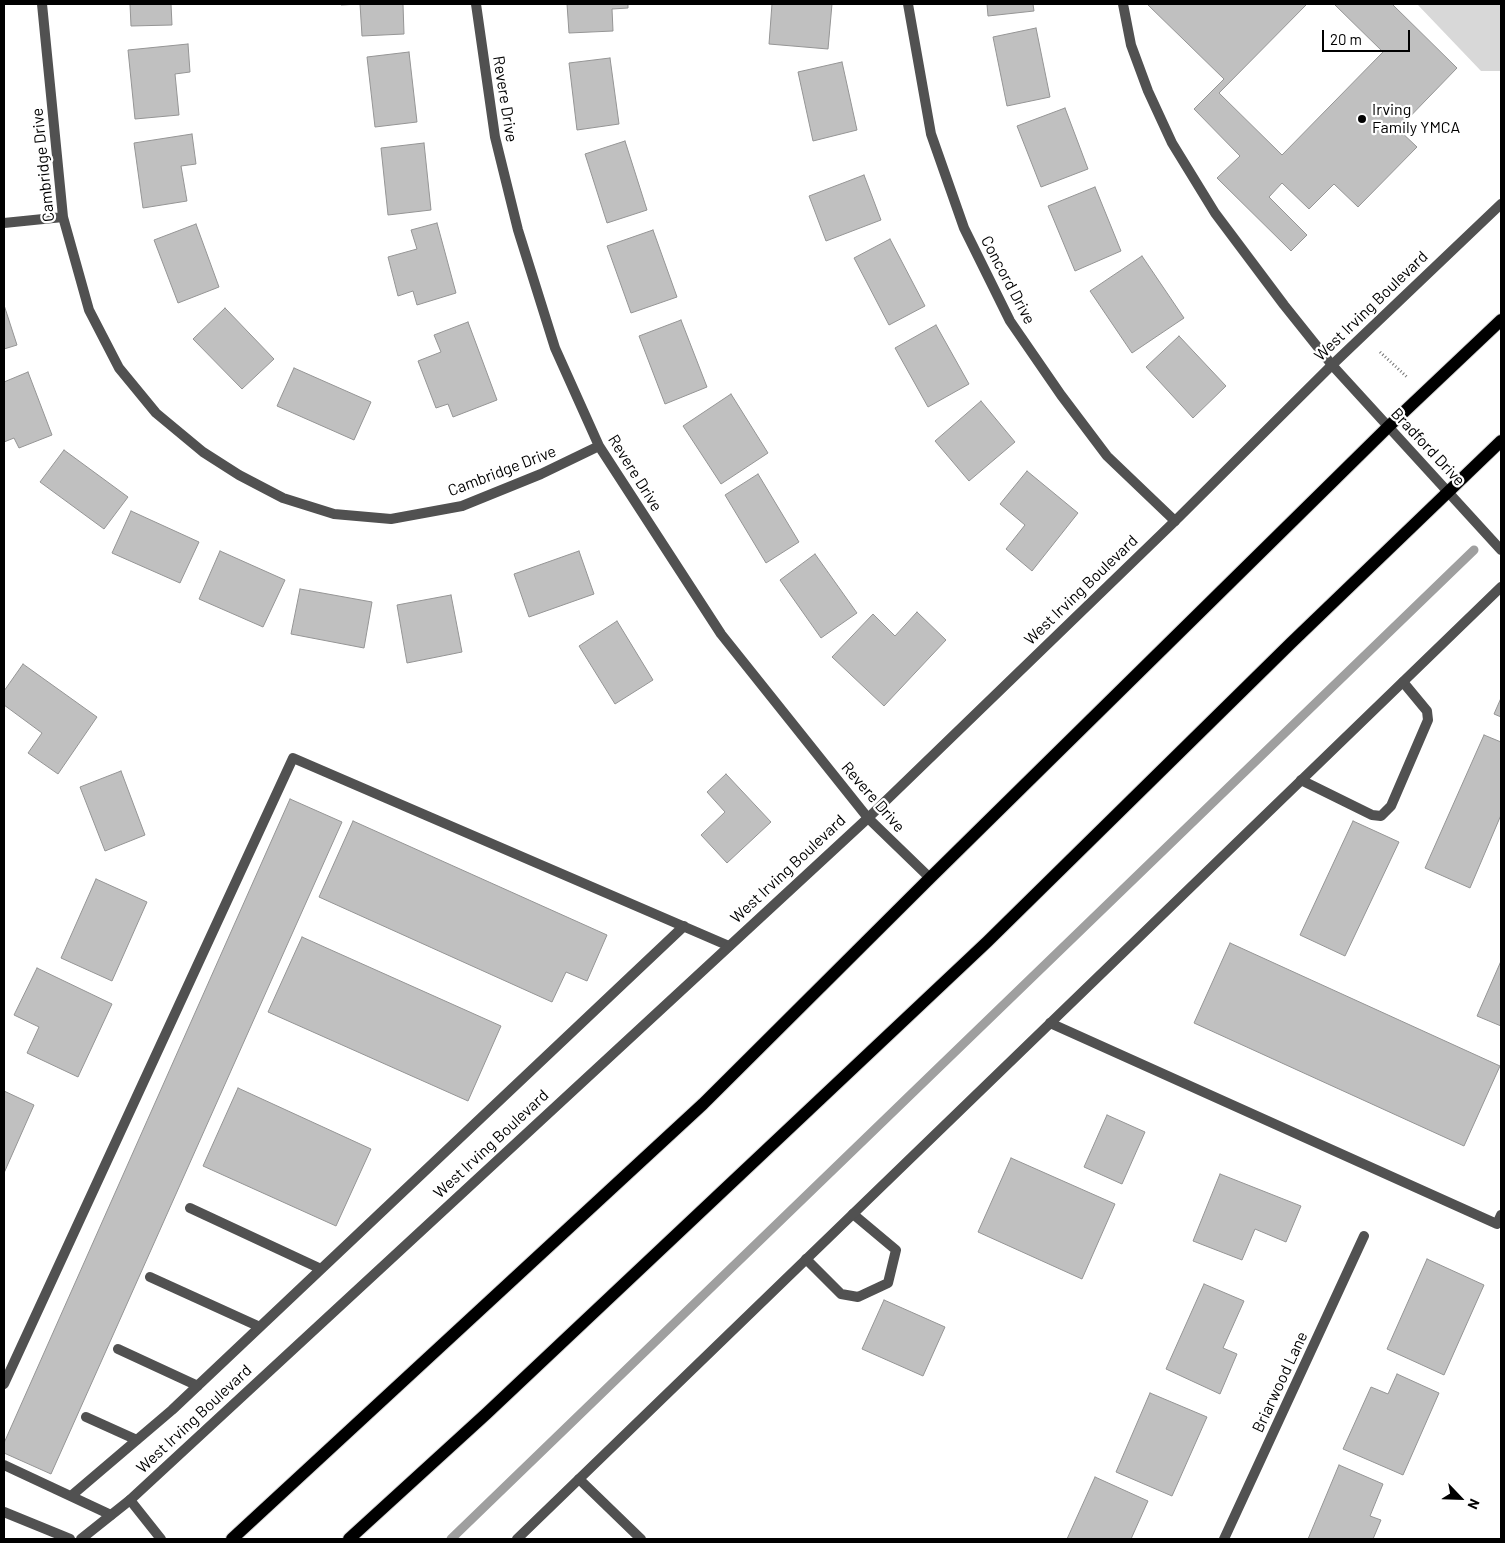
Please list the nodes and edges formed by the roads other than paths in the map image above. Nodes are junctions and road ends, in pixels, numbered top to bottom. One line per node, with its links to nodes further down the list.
1 (42, 4): 6 (street, Cambridge Drive)
2 (476, 4): 12 (street, Revere Drive)
3 (908, 4): 14 (street, Concord Drive)
4 (1123, 4): 9 (street, Bradford Drive)
5 (1501, 204): 9 (street, West Irving Boulevard)
6 (62, 217): 7 (street); 12 (street, Cambridge Drive)
7 (4, 223)
8 (1501, 320): 10 (main road)
9 (1332, 365): 10 (street, Bradford Drive); 14 (street, West Irving Boulevard)
10 (1388, 427): 13 (street, Bradford Drive); 20 (main road)
11 (1501, 441): 13 (main road)
12 (599, 446): 19 (street, Revere Drive)
13 (1449, 491): 15 (street, Bradford Drive); 47 (main road)
14 (1175, 522): 19 (street, West Irving Boulevard)
15 (1501, 550)
16 (1501, 587): 17 (street)
17 (1402, 682): 18 (street); 18 (street)
18 (1301, 780): 23 (street)
19 (868, 818): 20 (street, Revere Drive); 22 (street, West Irving Boulevard)
20 (930, 878): 46 (main road)
21 (684, 926): 22 (street); 29 (street); 33 (street)
22 (729, 946): 40 (street, West Irving Boulevard)
23 (1050, 1023): 25 (street); 26 (street)
24 (190, 1208): 29 (street)
25 (853, 1214): 28 (street); 28 (street)
26 (1501, 1215)
27 (1364, 1236): 50 (street, Briarwood Lane)
28 (806, 1259): 38 (street)
29 (321, 1269): 31 (street)
30 (150, 1277): 31 (street)
31 (260, 1327): 34 (street)
32 (118, 1349): 34 (street)
33 (4, 1384)
34 (198, 1386): 36 (street)
35 (86, 1418): 36 (street)
36 (137, 1440): 39 (street)
37 (4, 1465): 39 (street)
38 (579, 1479): 48 (street); 49 (street)
39 (70, 1496): 42 (street)
40 (130, 1500): 42 (street, West Irving Boulevard); 45 (street)
41 (4, 1512): 43 (street)
42 (111, 1515): 44 (street, West Irving Boulevard)
43 (70, 1539)
44 (81, 1539)
45 (160, 1539)
46 (232, 1539)
47 (349, 1539)
48 (517, 1539)
49 (641, 1539)
50 (1224, 1539)

